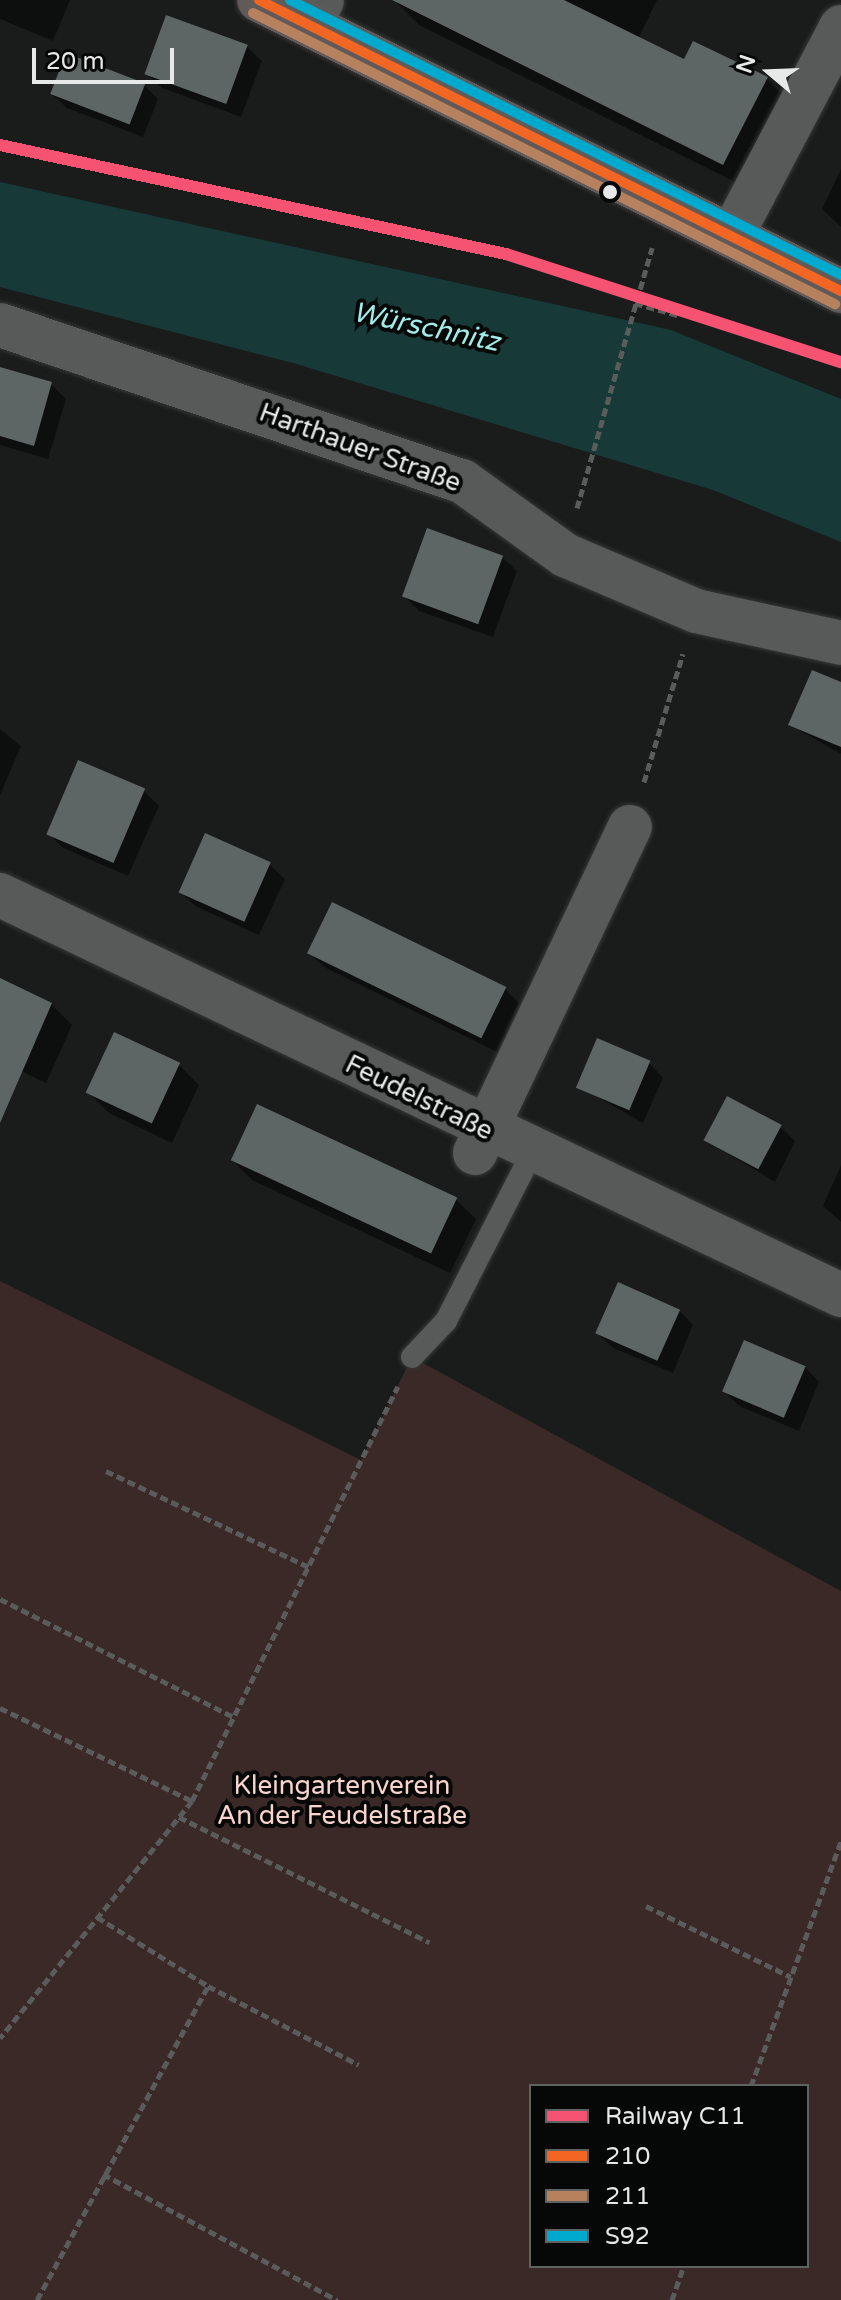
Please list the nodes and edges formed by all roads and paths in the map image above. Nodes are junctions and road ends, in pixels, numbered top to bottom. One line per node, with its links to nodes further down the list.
1 (259, 0): 2 (main road)
2 (316, 12): 4 (main road)
3 (841, 27): 5 (street)
4 (666, 204): 5 (main road); 7 (path)
5 (732, 235): 6 (main road)
6 (841, 291)
7 (635, 303): 8 (path); 10 (path)
8 (677, 315)
9 (0, 325): 11 (street, Harthauer Straße)
10 (586, 471)
11 (696, 611): 12 (street, Harthauer Straße); 13 (path)
12 (841, 643)
13 (630, 827): 15 (street)
14 (0, 895): 15 (street, Feudelstraße)
15 (481, 1142): 16 (street, Feudelstraße)
16 (532, 1153): 17 (street, Feudelstraße); 18 (lane)
17 (841, 1295)
18 (412, 1357): 20 (path)
19 (106, 1471): 20 (path)
20 (309, 1567): 23 (path)
21 (0, 1599): 23 (path)
22 (0, 1708): 24 (path)
23 (234, 1717): 24 (path)
24 (192, 1801): 25 (path)
25 (179, 1817): 28 (path); 29 (path)
26 (841, 1841): 30 (path)
27 (646, 1906): 30 (path)
28 (97, 1917): 31 (path); 32 (path)
29 (429, 1942)
30 (791, 1977): 34 (path)
31 (208, 1986): 33 (path); 35 (path)
32 (0, 2038)
33 (359, 2065)
34 (752, 2084)
35 (103, 2174): 37 (path); 38 (path)
36 (683, 2268): 39 (path)
37 (37, 2300)
38 (337, 2300)
39 (672, 2300)

